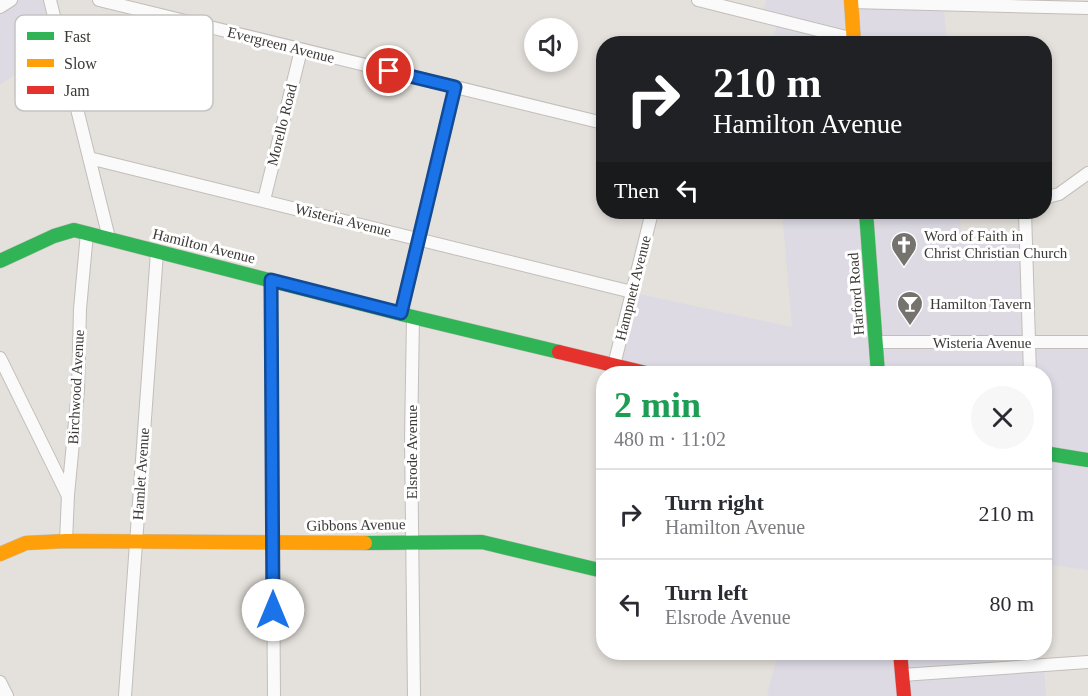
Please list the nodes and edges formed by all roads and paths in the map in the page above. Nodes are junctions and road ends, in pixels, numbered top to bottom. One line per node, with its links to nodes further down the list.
1 (10, 0): 6 (street)
2 (51, 0): 8 (street)
3 (99, 0): 9 (street, Evergreen Avenue)
4 (698, 0): 11 (street)
5 (851, 1): 7 (street); 12 (street)
6 (0, 7)
7 (1088, 8)
8 (55, 15)
9 (160, 15)
10 (213, 28): 13 (street, Evergreen Avenue)
11 (835, 36)
12 (854, 36)
13 (301, 50): 14 (street, Evergreen Avenue); 20 (street, Morello Road)
14 (455, 87): 16 (street, Evergreen Avenue); 26 (street, Elsrode Avenue)
15 (78, 111): 17 (street)
16 (596, 121)
17 (89, 158): 20 (street, Wisteria Avenue); 25 (street)
18 (1088, 173): 19 (street)
19 (1052, 196)
20 (264, 200): 26 (street, Wisteria Avenue)
21 (650, 219): 30 (street, Hampnett Avenue)
22 (867, 219): 32 (street, Harford Road)
23 (1025, 219): 34 (street)
24 (87, 233): 25 (street, Hamilton Avenue); 28 (street, Hamilton Avenue); 42 (street, Birchwood Avenue)
25 (109, 238): 27 (street, Hamilton Avenue)
26 (419, 239): 30 (street, Wisteria Avenue); 31 (street, Elsrode Avenue)
27 (157, 252): 29 (street, Hamilton Avenue); 44 (street, Hamlet Avenue)
28 (0, 261)
29 (271, 280): 31 (street, Hamilton Avenue); 46 (street)
30 (632, 292): 36 (street, Hampnett Avenue)
31 (407, 315): 36 (street, Hamilton Avenue); 45 (street, Elsrode Avenue)
32 (876, 342): 34 (street, Wisteria Avenue); 38 (street, Harford Road)
33 (1088, 342): 34 (street, Wisteria Avenue)
34 (1029, 343): 39 (street)
35 (0, 358): 42 (street)
36 (614, 365): 37 (street, Hamilton Avenue)
37 (618, 366)
38 (878, 366)
39 (1030, 366)
40 (1052, 454): 41 (street)
41 (1088, 460)
42 (68, 495): 43 (street, Birchwood Avenue)
43 (66, 541): 44 (street, Gibbons Avenue); 47 (street, Gibbons Avenue)
44 (136, 541): 46 (street, Gibbons Avenue); 54 (street, Hamlet Avenue)
45 (412, 541): 46 (street, Gibbons Avenue); 48 (street, Gibbons Avenue); 56 (street, Elsrode Avenue)
46 (273, 543): 55 (street)
47 (0, 554)
48 (596, 569)
49 (901, 660): 51 (street)
50 (1088, 662): 51 (street)
51 (902, 675): 57 (street)
52 (0, 682): 53 (street)
53 (7, 696)
54 (125, 696)
55 (274, 696)
56 (414, 696)
57 (904, 696)

